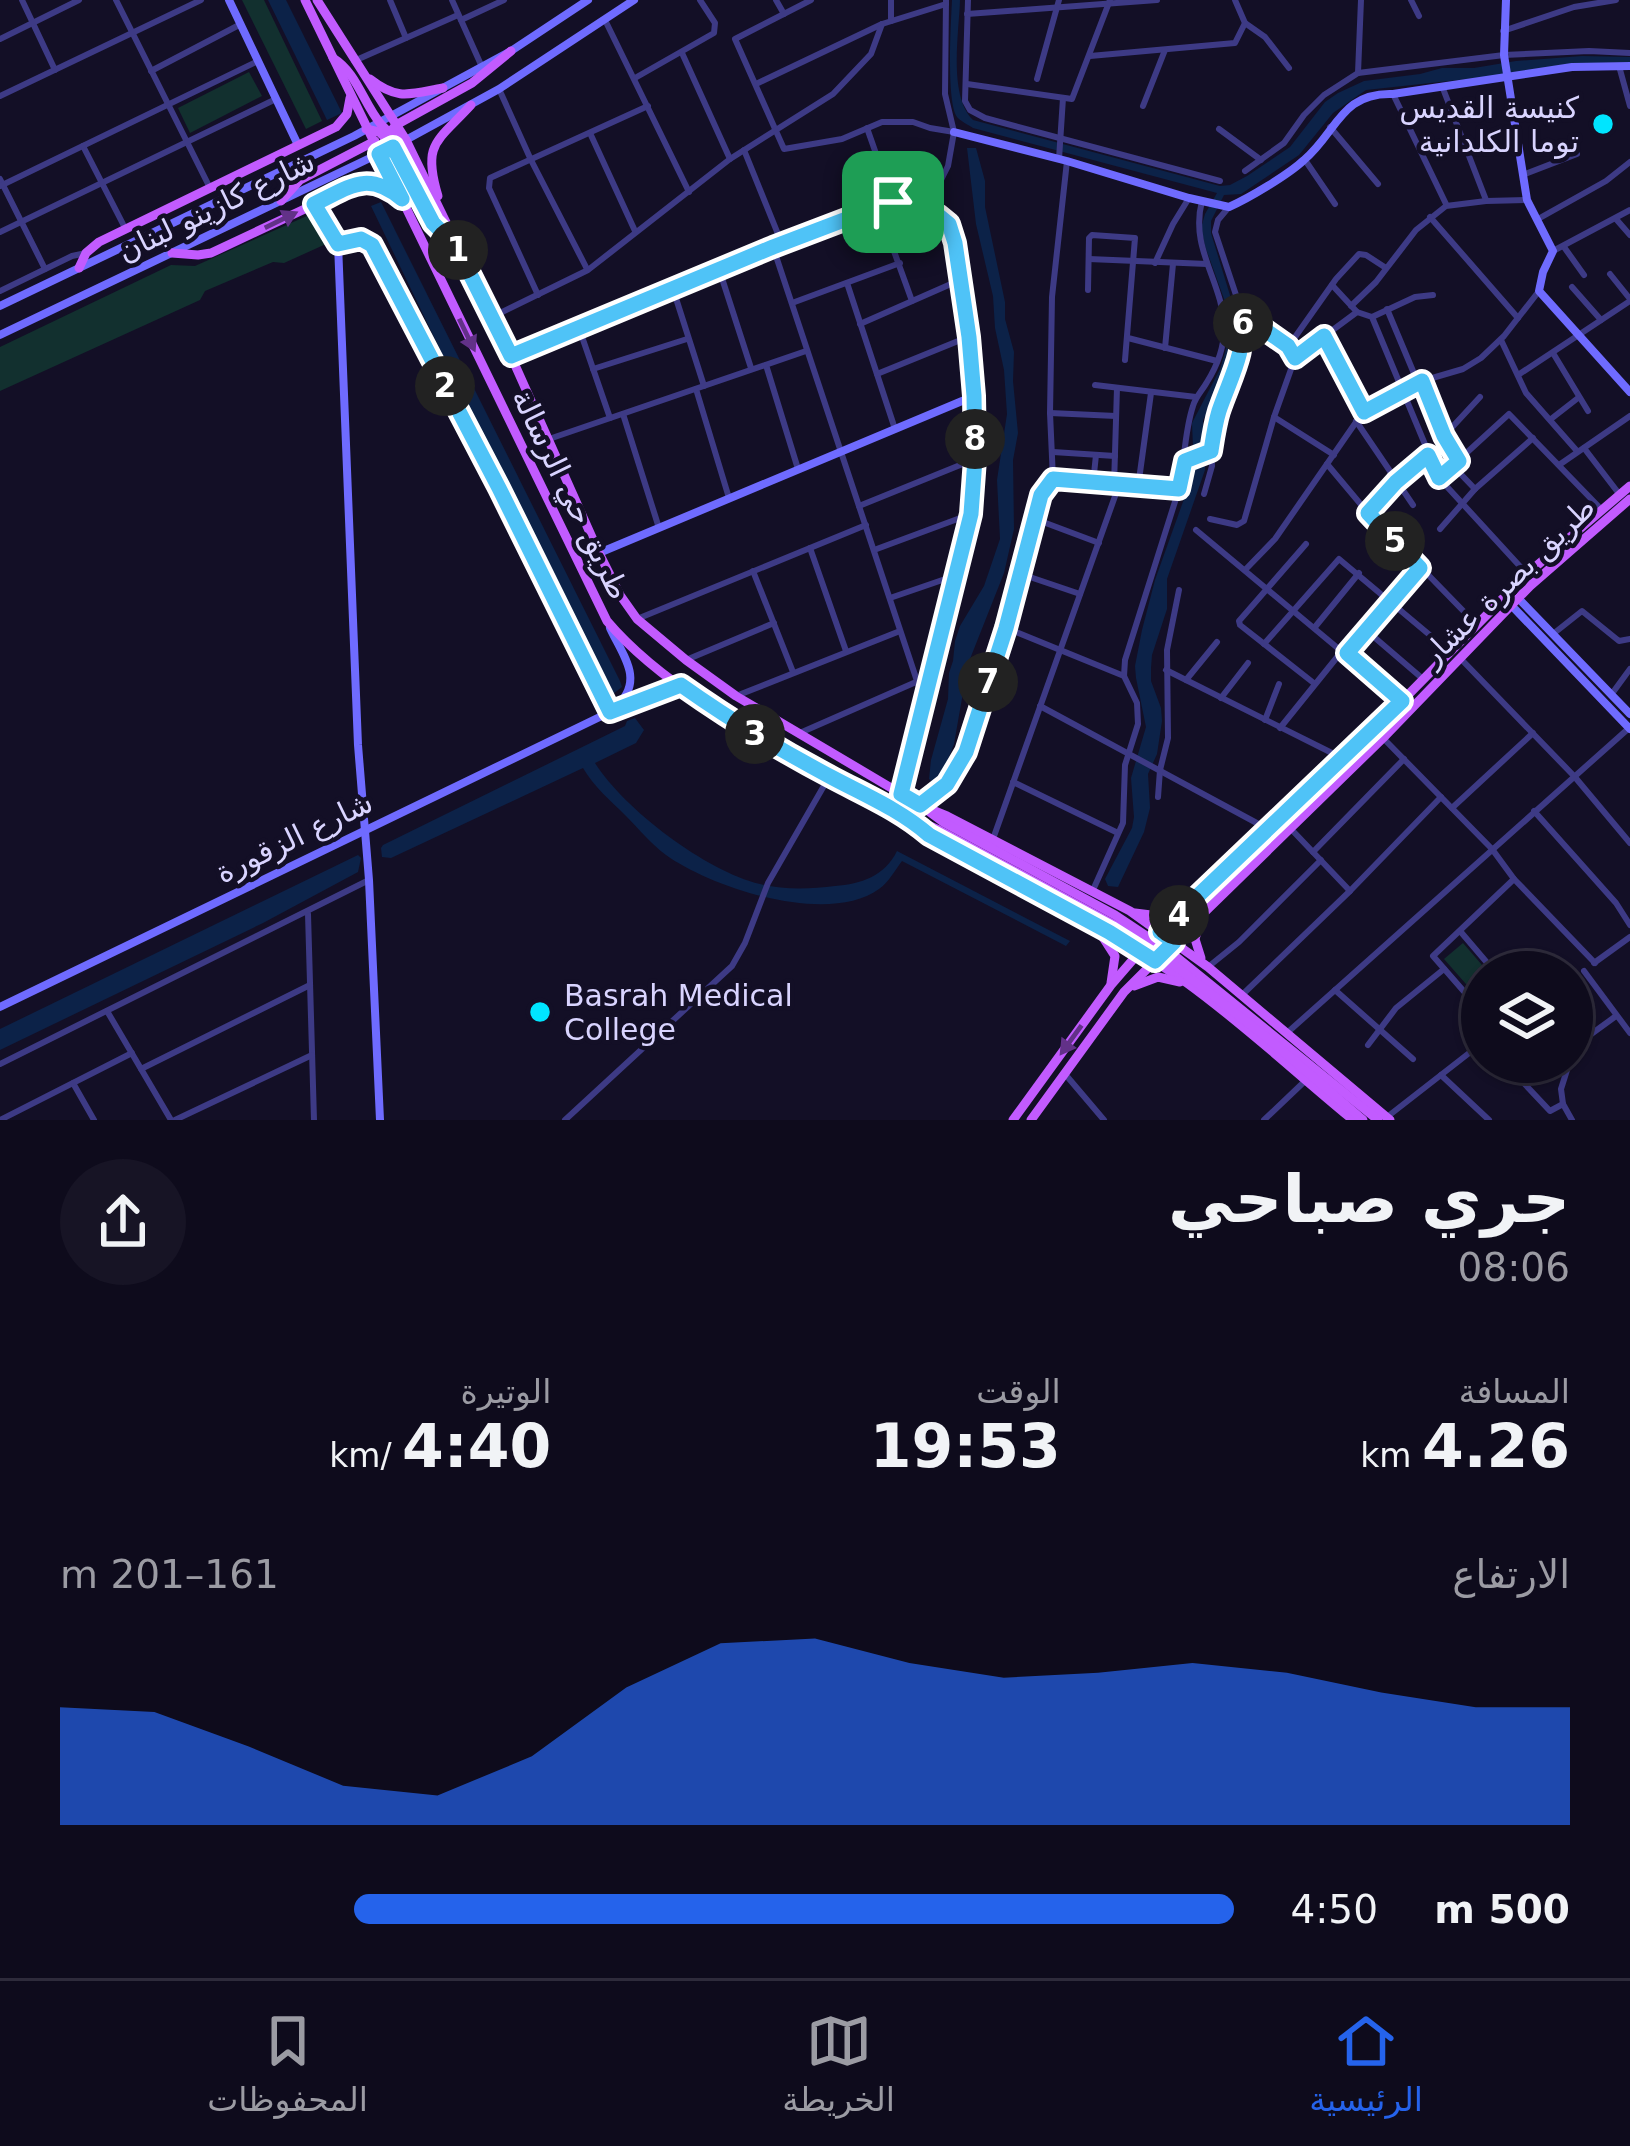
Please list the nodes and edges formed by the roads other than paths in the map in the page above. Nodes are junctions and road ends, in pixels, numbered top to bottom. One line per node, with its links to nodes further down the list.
1 (22, 0): 35 (street)
2 (79, 0): 35 (street)
3 (116, 0): 39 (street)
4 (201, 0): 39 (street)
5 (230, 0): 37 (street)
6 (305, 0): 48 (main road, طريق حي الرسالة)
7 (317, 0): 50 (main road, طريق حي الرسالة)
8 (390, 0): 40 (street)
9 (452, 0): 32 (street)
10 (504, 0): 32 (street)
11 (588, 0): 43 (street)
12 (634, 0): 33 (street)
13 (700, 0): 44 (street)
14 (776, 0): 29 (street)
15 (811, 0): 29 (street)
16 (890, 0): 34 (street)
17 (968, 0): 30 (street)
18 (1003, 0): 28 (street)
19 (1157, 0): 26 (street)
20 (1234, 0): 36 (street)
21 (1361, 0): 56 (street)
22 (1411, 0): 31 (street)
23 (1506, 0): 38 (street)
24 (1616, 0): 38 (street)
25 (946, 2): 34 (street); 81 (street)
26 (1109, 2): 27 (street); 46 (street)
27 (1058, 4): 28 (street); 59 (street)
28 (1003, 12): 30 (street)
29 (784, 14): 60 (street)
30 (967, 14): 61 (street)
31 (1419, 16)
32 (459, 18): 40 (street); 52 (street)
33 (605, 20): 58 (street); 64 (street)
34 (886, 22): 60 (street); 80 (street)
35 (33, 23): 41 (street); 54 (street)
36 (1245, 23): 42 (street); 53 (street)
37 (241, 24): 49 (street); 55 (street)
38 (1503, 31): 47 (street)
39 (132, 33): 54 (street); 55 (street)
40 (406, 38): 50 (street)
41 (0, 39)
42 (1165, 50): 46 (street); 73 (street)
43 (511, 51): 52 (street); 79 (main road)
44 (681, 52): 58 (street); 92 (street)
45 (1630, 53): 47 (street)
46 (1090, 56): 68 (street)
47 (1504, 56): 56 (street); 57 (street)
48 (333, 58): 65 (main road, طريق حي الرسالة); 79 (main road)
49 (258, 61): 69 (street); 71 (street)
50 (357, 66): 63 (main road); 79 (main road, طريق حي الرسالة)
51 (1624, 66): 57 (street); 74 (street)
52 (482, 67): 63 (street)
53 (1289, 68)
54 (55, 70): 67 (street)
55 (151, 71): 71 (street)
56 (1358, 73): 94 (street)
57 (1507, 77): 62 (street); 98 (street)
58 (634, 78): 72 (street)
59 (1037, 79)
60 (756, 84): 80 (street)
61 (966, 84): 68 (street); 83 (street)
62 (1442, 86): 66 (street); 109 (street)
63 (442, 88): 79 (street)
64 (499, 89): 70 (street); 93 (street)
65 (350, 93): 77 (main road, طريق حي الرسالة); 86 (main road)
66 (1394, 94): 75 (street); 115 (street)
67 (0, 96)
68 (1063, 98): 83 (street)
69 (275, 99): 85 (street); 86 (street)
70 (471, 105): 84 (street); 118 (main road)
71 (168, 106): 85 (street); 87 (street)
72 (648, 106): 82 (street); 104 (street)
73 (1143, 106)
74 (1630, 106)
75 (1330, 127): 95 (street); 102 (street)
76 (867, 128): 80 (street); 81 (street); 110 (street)
77 (366, 129): 79 (main road); 88 (main road, طريق حي الرسالة); 140 (street, شارع كازينو لبنان)
78 (1219, 129): 94 (street)
79 (387, 130): 84 (main road, طريق حي الرسالة); 84 (street); 88 (main road); 88 (street); 129 (main road)
80 (777, 130): 89 (street)
81 (954, 132): 91 (street); 110 (street)
82 (590, 133): 93 (street); 124 (street)
83 (1061, 139): 91 (street); 99 (street)
84 (406, 140): 118 (main road, طريق حي الرسالة)
85 (186, 142): 101 (street); 103 (street)
86 (298, 145): 103 (main road)
87 (83, 146): 100 (street); 101 (street)
88 (376, 149): 106 (main road, طريق حي الرسالة); 108 (main road)
89 (743, 150): 92 (street); 128 (street)
90 (1577, 154): 98 (street)
91 (1062, 158): 105 (street); 203 (street)
92 (730, 159): 104 (street)
93 (531, 160): 144 (street); 155 (street)
94 (1262, 160): 97 (street)
95 (1305, 160): 113 (street); 114 (street)
96 (1630, 162): 120 (street)
97 (1245, 171)
98 (1525, 174): 107 (street)
99 (1220, 181)
100 (1, 183): 122 (street)
101 (103, 183): 122 (street); 123 (street)
102 (1378, 184)
103 (211, 188): 123 (main road)
104 (689, 192): 124 (street)
105 (1189, 198): 111 (street); 137 (street)
106 (402, 199): 112 (main road); 253 (main road, طريق حي الرسالة, one-way to 253)
107 (1527, 200): 109 (street); 120 (street)
108 (281, 201): 133 (street, شارع كازينو لبنان)
109 (1486, 201): 115 (street)
110 (893, 202): 116 (street); 147 (street)
111 (1206, 202): 114 (street); 139 (street)
112 (314, 204): 127 (street); 133 (main road, one-way to 112)
113 (1336, 205)
114 (1226, 206): 163 (street)
115 (1446, 206): 119 (street)
116 (878, 207): 128 (street); 136 (street)
117 (1630, 210): 121 (street)
118 (441, 213): 129 (main road, طريق حي الرسالة)
119 (1430, 217): 141 (street); 166 (street)
120 (1538, 219): 131 (street)
121 (1616, 219): 126 (street); 130 (street)
122 (22, 222): 125 (street); 142 (street)
123 (126, 229): 132 (main road)
124 (635, 231): 144 (street)
125 (0, 232)
126 (1630, 235)
127 (338, 244): 307 (street); 329 (street)
128 (778, 245): 143 (street); 159 (street)
129 (456, 246): 164 (main road, طريق حي الرسالة)
130 (1564, 247): 131 (street); 146 (street)
131 (1553, 250): 154 (street)
132 (86, 253): 140 (main road); 142 (street)
133 (172, 254): 170 (street, شارع كازينو لبنان)
134 (1089, 259): 135 (street); 135 (street); 152 (street)
135 (1135, 262): 137 (street); 174 (street)
136 (900, 263): 148 (street); 157 (street)
137 (1155, 263): 138 (street)
138 (1172, 264): 139 (street); 178 (street)
139 (1207, 264): 184 (street)
140 (80, 268): 160 (street, شارع كازينو لبنان)
141 (1386, 268): 149 (street); 162 (street)
142 (45, 269): 153 (street)
143 (719, 269): 151 (street); 187 (street)
144 (588, 270): 155 (street)
145 (1610, 274): 158 (street)
146 (1584, 275)
147 (960, 280): 157 (street); 173 (street)
148 (847, 283): 159 (street); 168 (street)
149 (1332, 285): 162 (street); 177 (street)
150 (1572, 287): 167 (street)
151 (673, 289): 169 (street); 175 (street)
152 (1088, 290)
153 (0, 291)
154 (1539, 291): 166 (street); 171 (street)
155 (538, 295): 164 (street)
156 (1432, 295): 161 (street)
157 (912, 301): 168 (street)
158 (1629, 303): 167 (street)
159 (792, 304): 179 (street)
160 (0, 306)
161 (1387, 308): 165 (street); 190 (street)
162 (1354, 309): 165 (street); 172 (street)
163 (1242, 314): 177 (street); 218 (street)
164 (492, 317): 181 (main road, طريق حي الرسالة)
165 (1372, 317): 194 (street)
166 (1518, 318): 176 (street)
167 (1601, 320): 171 (street)
168 (860, 324): 188 (street)
169 (578, 328): 181 (street); 186 (street)
170 (0, 334)
171 (1579, 334): 180 (street); 195 (street)
172 (1324, 336): 182 (street); 202 (street)
173 (969, 337): 188 (street); 197 (street)
174 (1128, 338): 178 (street); 183 (street)
175 (689, 339): 186 (street); 192 (street)
176 (1501, 340): 189 (street); 190 (street)
177 (1288, 346): 182 (street)
178 (1165, 348): 184 (street)
179 (808, 350): 185 (street); 216 (street)
180 (1552, 353): 189 (street); 200 (street)
181 (511, 356): 214 (main road, طريق حي الرسالة)
182 (1295, 358): 207 (street)
183 (1125, 360)
184 (1217, 362): 198 (street)
185 (766, 365): 187 (street); 228 (street)
186 (593, 369): 208 (street)
187 (752, 370): 192 (street)
188 (877, 374): 211 (street)
189 (1518, 375): 209 (street)
190 (1420, 382): 194 (street); 212 (street)
191 (1095, 385): 193 (street)
192 (700, 387): 204 (street); 239 (street)
193 (1117, 388): 196 (street); 205 (street)
194 (1403, 389): 202 (street); 221 (street)
195 (1630, 392)
196 (1151, 393): 198 (street); 234 (street)
197 (974, 396): 211 (street); 223 (street)
198 (1196, 398): 224 (street)
199 (1480, 398): 212 (street)
200 (1578, 398): 201 (street); 209 (street)
201 (1588, 411)
202 (1364, 412): 210 (street)
203 (1050, 413): 205 (street); 217 (street)
204 (623, 414): 208 (street); 249 (street)
205 (1116, 416): 222 (street)
206 (1630, 416): 215 (street)
207 (1274, 417): 220 (street); 247 (street)
208 (610, 418): 214 (street)
209 (1551, 419): 215 (street)
210 (1356, 421): 220 (street); 231 (street)
211 (895, 429): 216 (street)
212 (1444, 436): 226 (street)
213 (1533, 438): 226 (street); 227 (street); 236 (street)
214 (549, 440): 252 (main road, طريق حي الرسالة)
215 (1580, 449): 227 (street); 237 (street)
216 (841, 451): 228 (street); 242 (street)
217 (1053, 452): 219 (street); 230 (street)
218 (1208, 452): 224 (street); 238 (street)
219 (1096, 454): 222 (street); 232 (street)
220 (1334, 455): 225 (street)
221 (1428, 455): 229 (street); 231 (street)
222 (1115, 456): 233 (street)
223 (975, 459): 242 (street); 245 (street)
224 (1189, 460): 235 (street)
225 (1327, 464): 244 (street); 260 (street)
226 (1456, 464): 229 (street); 236 (street)
227 (1559, 465): 243 (street)
228 (798, 470): 239 (street)
229 (1439, 478): 240 (street)
230 (1053, 479): 232 (street); 246 (street)
231 (1396, 482): 241 (street); 244 (street)
232 (1093, 483): 233 (street)
233 (1116, 485): 234 (street); 254 (street)
234 (1138, 487): 235 (street)
235 (1179, 489): 294 (street)
236 (1475, 489): 240 (street)
237 (1627, 493): 243 (main road); 271 (main road, طريق بصرة عشار)
238 (1204, 494)
239 (729, 498): 249 (street)
240 (1462, 504): 250 (street); 264 (street)
241 (1414, 505)
242 (859, 506): 248 (street)
243 (1602, 510): 264 (main road)
244 (1368, 513): 259 (street)
245 (971, 514): 257 (street); 265 (street)
246 (1035, 519): 254 (street); 263 (street)
247 (1210, 519)
248 (866, 525): 256 (street); 257 (street)
249 (659, 527): 258 (street)
250 (1440, 529)
251 (1196, 530): 260 (street)
252 (592, 532): 253 (main road); 258 (main road, طريق حي الرسالة)
253 (568, 542): 274 (main road, طريق حي الرسالة)
254 (1099, 543): 268 (street)
255 (1306, 544): 267 (street)
256 (810, 548): 261 (street); 286 (street)
257 (874, 550): 269 (street)
258 (599, 553): 273 (main road, طريق حي الرسالة)
259 (1420, 568): 270 (street); 276 (street)
260 (1245, 570): 267 (street)
261 (753, 571): 273 (street); 275 (street)
262 (1359, 573): 270 (street); 272 (street); 277 (street)
263 (1021, 574): 268 (street); 278 (street)
264 (1527, 574): 276 (main road)
265 (957, 575): 269 (street); 304 (street)
266 (1179, 590): 292 (street)
267 (1269, 590): 272 (street); 284 (street)
268 (1080, 594): 285 (street)
269 (890, 598): 279 (street)
270 (1392, 601): 280 (street); 288 (street)
271 (1515, 601): 281 (street); 288 (main road, طريق بصرة عشار); 311 (street)
272 (1293, 609): 277 (street); 284 (street)
273 (637, 619): 289 (main road, طريق حي الرسالة)
274 (607, 621): 300 (main road, طريق حي الرسالة); 307 (street)
275 (774, 623): 289 (street); 293 (street)
276 (1476, 624): 288 (main road)
277 (1315, 627): 287 (street)
278 (1006, 628): 285 (street); 325 (street)
279 (901, 631): 286 (street); 297 (street)
280 (1367, 631): 287 (street); 296 (street)
281 (1553, 634): 282 (street); 301 (street)
282 (1630, 639)
283 (1217, 642): 295 (street)
284 (1264, 644): 299 (street)
285 (1060, 650): 294 (street); 306 (street)
286 (846, 651): 293 (street)
287 (1345, 652): 299 (street); 305 (street)
288 (1455, 655): 296 (main road); 312 (street); 314 (main road, طريق بصرة عشار)
289 (686, 660): 302 (main road, طريق حي الرسالة)
290 (1247, 663): 303 (street)
291 (1630, 669): 301 (street)
292 (1166, 670): 295 (street); 318 (street)
293 (793, 672): 302 (street)
294 (1124, 676): 315 (street)
295 (1186, 680): 303 (street)
296 (1424, 680): 305 (main road)
297 (917, 681): 304 (street); 313 (street)
298 (1280, 684): 309 (street)
299 (1315, 684): 310 (street)
300 (681, 685): 307 (street, شارع الزقورة); 319 (main road, طريق حي الرسالة)
301 (1612, 695): 308 (street)
302 (736, 696): 313 (main road, طريق حي الرسالة)
303 (1221, 698): 309 (street)
304 (923, 699): 322 (street)
305 (1402, 701): 316 (main road)
306 (1040, 706): 315 (street); 321 (street)
307 (610, 712): 329 (street, شارع الزقورة)
308 (1630, 714)
309 (1265, 720): 310 (street)
310 (1280, 728): 316 (street)
311 (1629, 728): 320 (street)
312 (1533, 733): 320 (street); 326 (street)
313 (798, 734): 322 (main road, طريق حي الرسالة)
314 (1383, 738): 317 (street); 331 (main road, طريق بصرة عشار)
315 (1130, 754): 318 (street); 332 (street)
316 (1341, 758): 330 (main road)
317 (1404, 760): 324 (street); 336 (street)
318 (1158, 769): 323 (street); 330 (street)
319 (830, 776): 328 (main road, طريق حي الرسالة); 394 (street)
320 (1574, 776): 327 (street); 334 (street)
321 (1013, 782): 332 (street); 333 (street)
322 (901, 794): 325 (main road, طريق حي الرسالة)
323 (1158, 797)
324 (1441, 797): 326 (street); 340 (street)
325 (920, 805): 333 (main road); 388 (main road, طريق حي الرسالة, bridge)
326 (1451, 808): 335 (street)
327 (1534, 812): 335 (street); 347 (street)
328 (906, 815): 346 (main road, طريق حي الرسالة); 400 (main road, طريق حي الرسالة, bridge)
329 (365, 829): 339 (street); 366 (street, شارع الزقورة)
330 (1269, 829): 342 (main road)
331 (1291, 829): 336 (street); 343 (main road, طريق بصرة عشار)
332 (1119, 834): 341 (street)
333 (993, 839): 341 (main road)
334 (1630, 843)
335 (1492, 849): 338 (street); 363 (street)
336 (1313, 851): 337 (street)
337 (1321, 860): 340 (street); 356 (street)
338 (1514, 879): 348 (street); 355 (street)
339 (369, 880): 344 (street); 393 (street)
340 (1350, 891): 365 (street)
341 (1092, 892): 345 (main road)
342 (1187, 907): 345 (main road); 349 (main road)
343 (1205, 910): 351 (main road, طريق بصرة عشار); 356 (main road)
344 (308, 911): 360 (street); 367 (street)
345 (1130, 911): 349 (main road)
346 (1094, 923): 352 (main road, طريق حي الرسالة); 361 (main road)
347 (1630, 925)
348 (1460, 931): 353 (street); 357 (street)
349 (1160, 932): 351 (main road); 352 (main road)
350 (1630, 937): 355 (street)
351 (1174, 942): 354 (main road, طريق بصرة عشار); 356 (main road)
352 (1139, 951): 354 (main road, طريق حي الرسالة); 361 (main road)
353 (1477, 951)
354 (1155, 961): 362 (main road, طريق حي الرسالة); 364 (main road, طريق بصرة عشار)
355 (1594, 963)
356 (1208, 967): 365 (main road)
357 (1444, 969): 359 (street); 370 (street)
358 (1593, 983): 369 (street)
359 (1461, 984)
360 (310, 985): 376 (street); 380 (street)
361 (1111, 985): 395 (main road, one-way to 395)
362 (1191, 986): 364 (main road); 383 (main road, طريق حي الرسالة)
363 (1335, 990): 370 (street); 371 (street)
364 (1124, 992): 381 (main road, طريق بصرة عشار)
365 (1242, 995): 371 (main road)
366 (0, 1007)
367 (107, 1011): 375 (street); 379 (street)
368 (1630, 1016): 369 (street)
369 (1619, 1019): 372 (street); 373 (street)
370 (1379, 1029): 374 (street); 378 (street)
371 (1288, 1032): 388 (main road)
372 (1630, 1033)
373 (1593, 1035)
374 (1368, 1045)
375 (132, 1053): 380 (street); 384 (street)
376 (312, 1055): 391 (street); 392 (street)
377 (1461, 1058): 382 (street)
378 (1414, 1060)
379 (0, 1064)
380 (141, 1069): 391 (street)
381 (1064, 1074): 396 (main road, طريق بصرة عشار); 397 (street)
382 (1441, 1075): 388 (street); 401 (street)
383 (1305, 1081): 398 (street); 399 (main road, طريق حي الرسالة)
384 (73, 1083): 389 (street); 390 (street)
385 (1524, 1083): 387 (street)
386 (1563, 1083): 387 (street)
387 (1563, 1104): 402 (street)
388 (1385, 1119)
389 (0, 1120)
390 (94, 1120)
391 (173, 1120)
392 (314, 1120)
393 (380, 1120)
394 (565, 1120)
395 (1013, 1120)
396 (1031, 1120)
397 (1104, 1120)
398 (1264, 1120)
399 (1353, 1120)
400 (1363, 1120)
401 (1489, 1120)
402 (1572, 1120)

